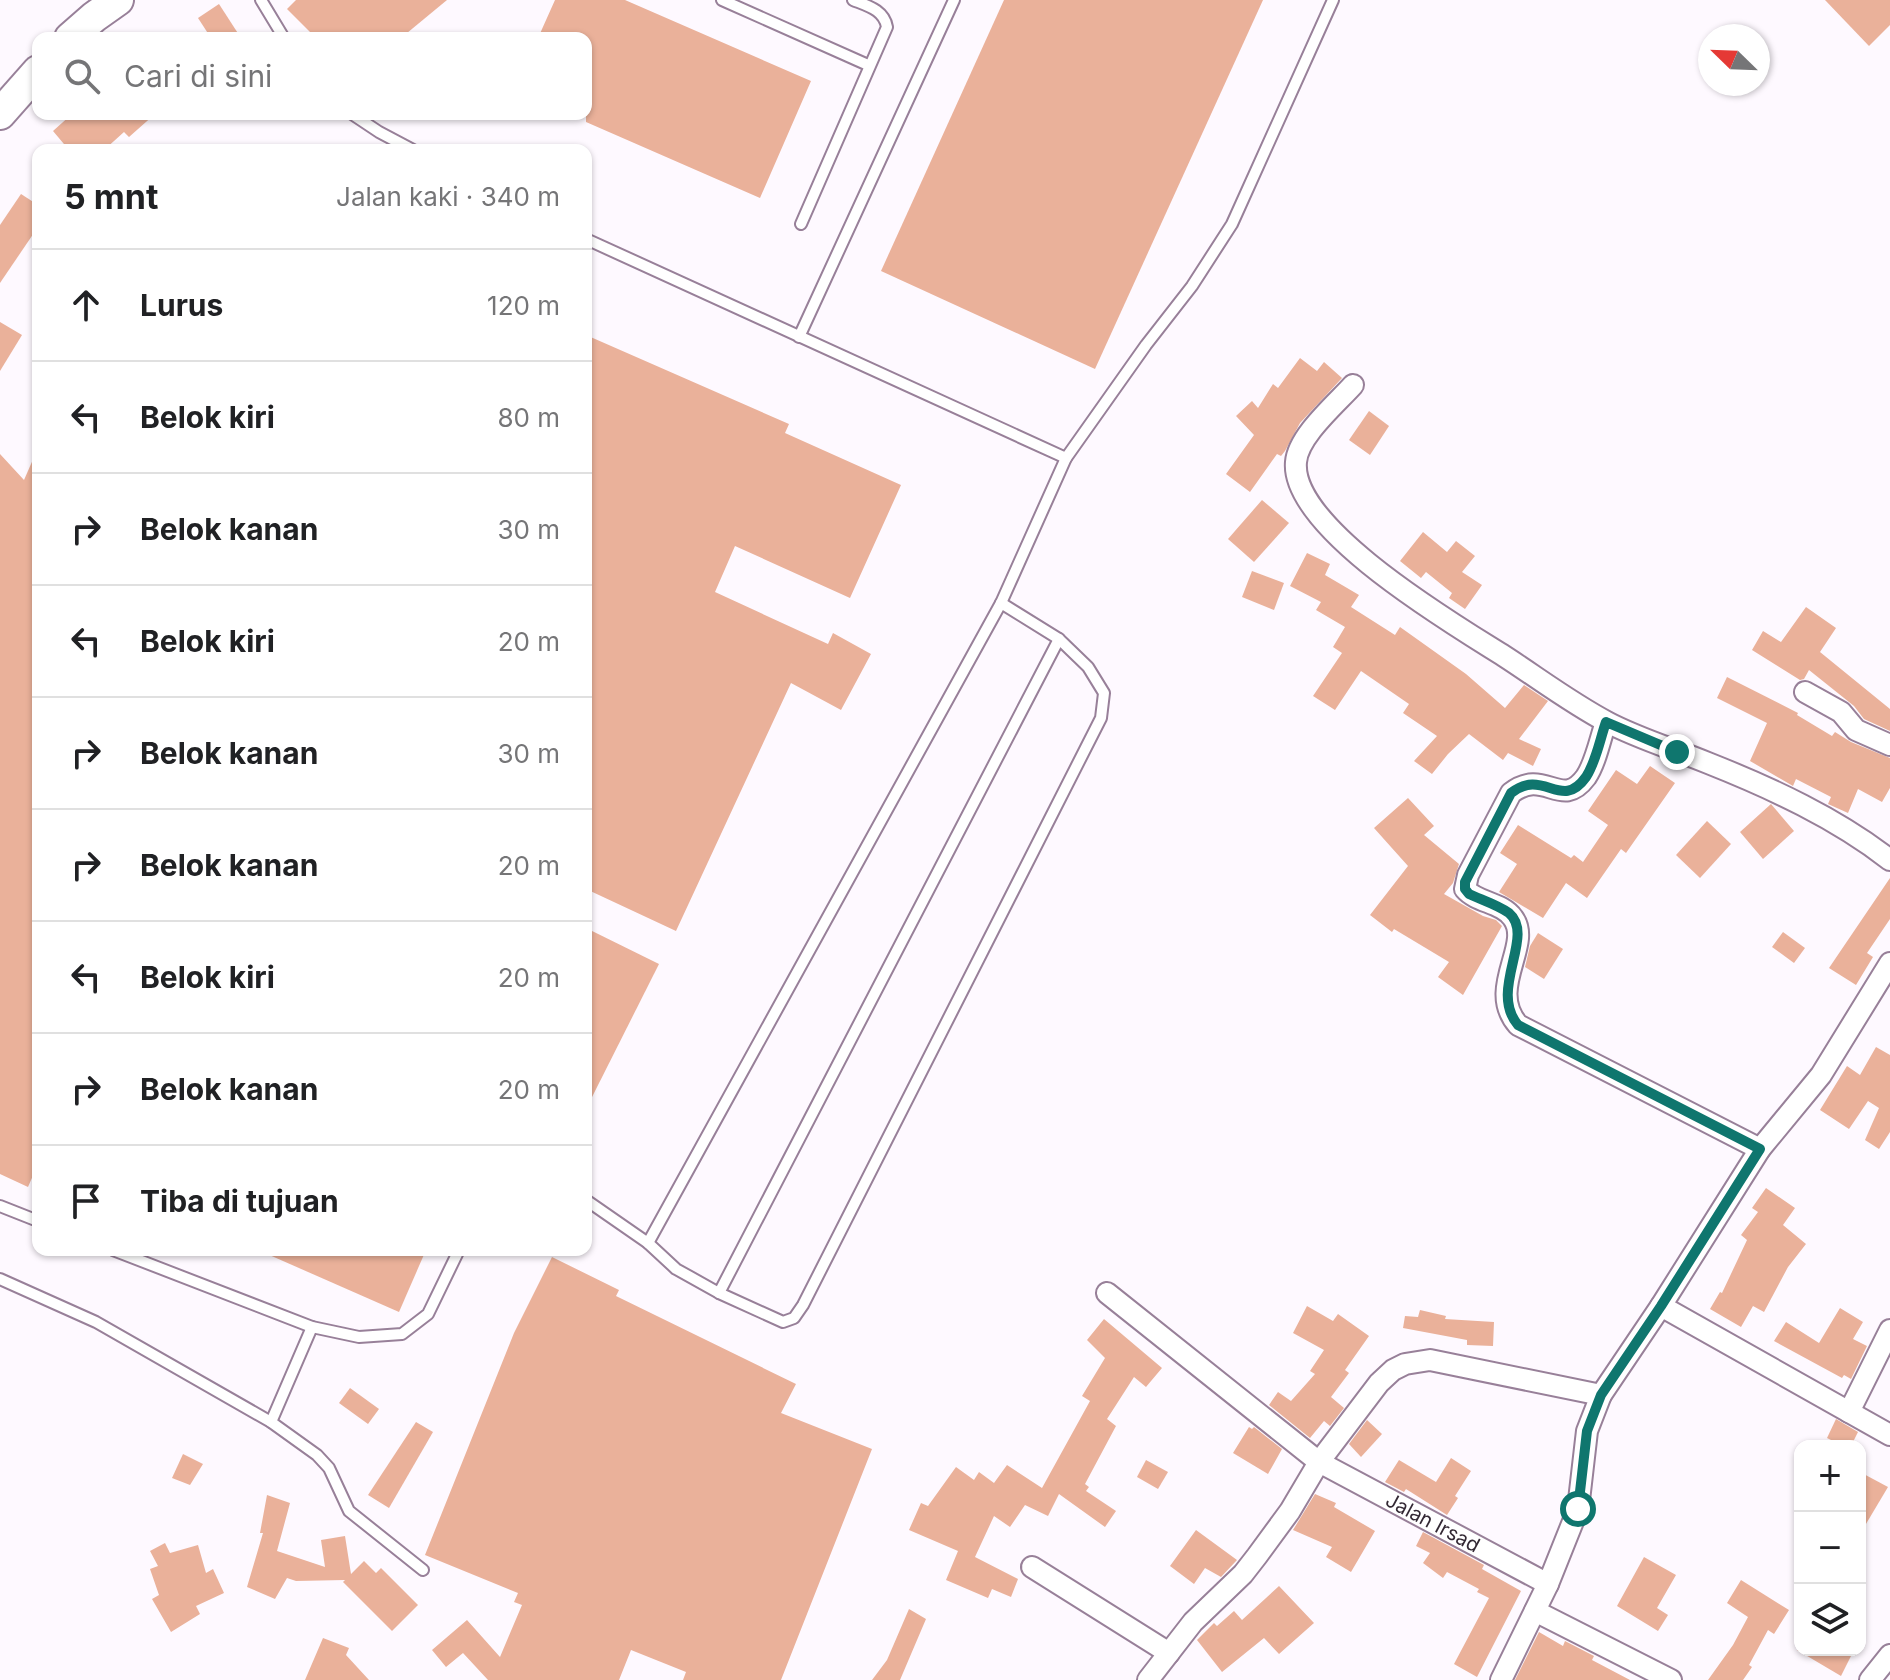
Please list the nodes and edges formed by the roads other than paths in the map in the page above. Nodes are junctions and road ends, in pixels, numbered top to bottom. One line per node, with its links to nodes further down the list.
1 (118, 0): 7 (main road)
2 (261, 0): 8 (lane)
3 (722, 0): 9 (lane)
4 (853, 0): 9 (lane)
5 (954, 0): 16 (lane)
6 (1333, 0): 18 (lane)
7 (77, 32)
8 (280, 32)
9 (868, 65): 14 (lane)
10 (32, 78): 11 (main road)
11 (0, 114)
12 (361, 120): 13 (lane)
13 (402, 144)
14 (801, 224)
15 (592, 242): 16 (lane)
16 (799, 337): 18 (lane)
17 (1353, 385): 22 (street)
18 (1066, 458): 19 (lane)
19 (1001, 603): 20 (lane); 30 (lane)
20 (1059, 639): 34 (lane); 34 (lane)
21 (1805, 692): 23 (street)
22 (1606, 722): 24 (street); 26 (street)
23 (1890, 745)
24 (1890, 860)
25 (1890, 963): 26 (street)
26 (1760, 1149): 36 (street)
27 (592, 1204): 30 (lane)
28 (0, 1206): 29 (lane)
29 (32, 1219)
30 (648, 1243): 34 (lane)
31 (129, 1256): 37 (lane)
32 (456, 1256): 37 (lane)
33 (0, 1279): 41 (lane)
34 (719, 1293)
35 (1107, 1293): 43 (street, Jalan Irsad)
36 (1661, 1306): 39 (street); 40 (street)
37 (312, 1327): 41 (lane)
38 (1890, 1330): 40 (street)
39 (1601, 1395): 43 (street); 46 (street)
40 (1849, 1412): 42 (street)
41 (271, 1422): 45 (lane)
42 (1890, 1435)
43 (1319, 1462): 46 (street, Jalan Irsad); 48 (street)
44 (1032, 1567): 48 (street)
45 (423, 1570)
46 (1548, 1584): 47 (street)
47 (1535, 1611): 51 (street); 52 (street)
48 (1169, 1653): 50 (street)
49 (1890, 1655): 53 (street)
50 (1148, 1680)
51 (1501, 1680)
52 (1671, 1680)
53 (1870, 1680)

